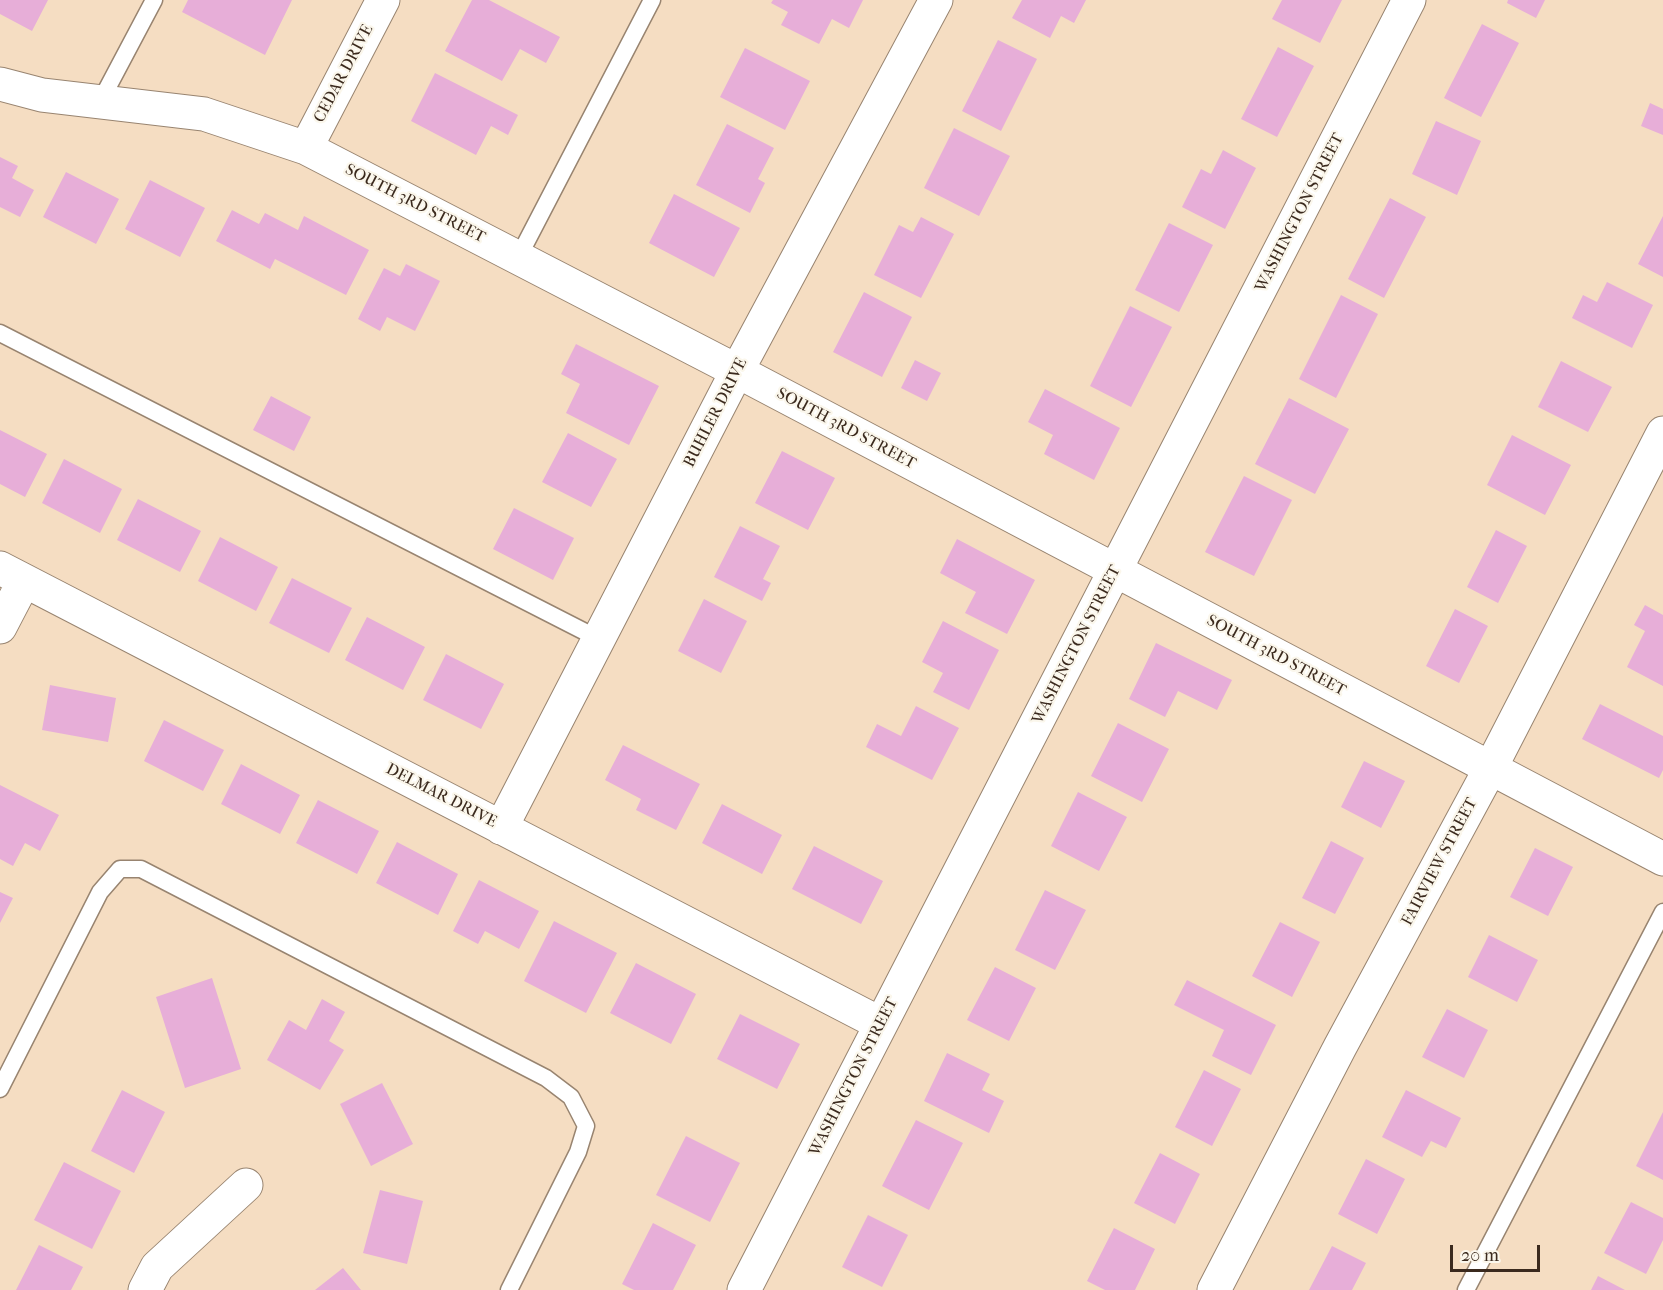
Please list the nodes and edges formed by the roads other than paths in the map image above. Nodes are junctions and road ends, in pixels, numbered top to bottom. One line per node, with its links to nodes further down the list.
1 (154, 0): 7 (lane)
2 (383, 0): 8 (street, CEDAR DRIVE)
3 (652, 0): 9 (lane)
4 (936, 0): 11 (street, BUHLER DRIVE)
5 (1409, 0): 13 (street, WASHINGTON STREET)
6 (0, 84): 7 (street, SOUTH 3RD STREET)
7 (100, 102): 8 (street, SOUTH 3RD STREET)
8 (306, 148): 9 (street, SOUTH 3RD STREET)
9 (518, 258): 11 (street, SOUTH 3RD STREET)
10 (0, 333): 16 (lane)
11 (737, 371): 13 (street, SOUTH 3RD STREET); 16 (street, BUHLER DRIVE)
12 (1663, 433): 17 (street, FAIRVIEW STREET)
13 (1115, 571): 17 (street, SOUTH 3RD STREET); 21 (street, WASHINGTON STREET)
14 (12, 575): 15 (street); 18 (street, DELMAR DRIVE)
15 (0, 627)
16 (599, 639): 18 (street, BUHLER DRIVE)
17 (1490, 769): 19 (street, SOUTH 3RD STREET); 27 (street, FAIRVIEW STREET)
18 (501, 828): 21 (street, DELMAR DRIVE)
19 (1663, 859)
20 (1663, 912): 28 (lane)
21 (882, 1024): 26 (street, WASHINGTON STREET)
22 (0, 1089): 25 (lane)
23 (246, 1185): 24 (street)
24 (145, 1290)
25 (509, 1290)
26 (744, 1290)
27 (1214, 1290)
28 (1466, 1290)

